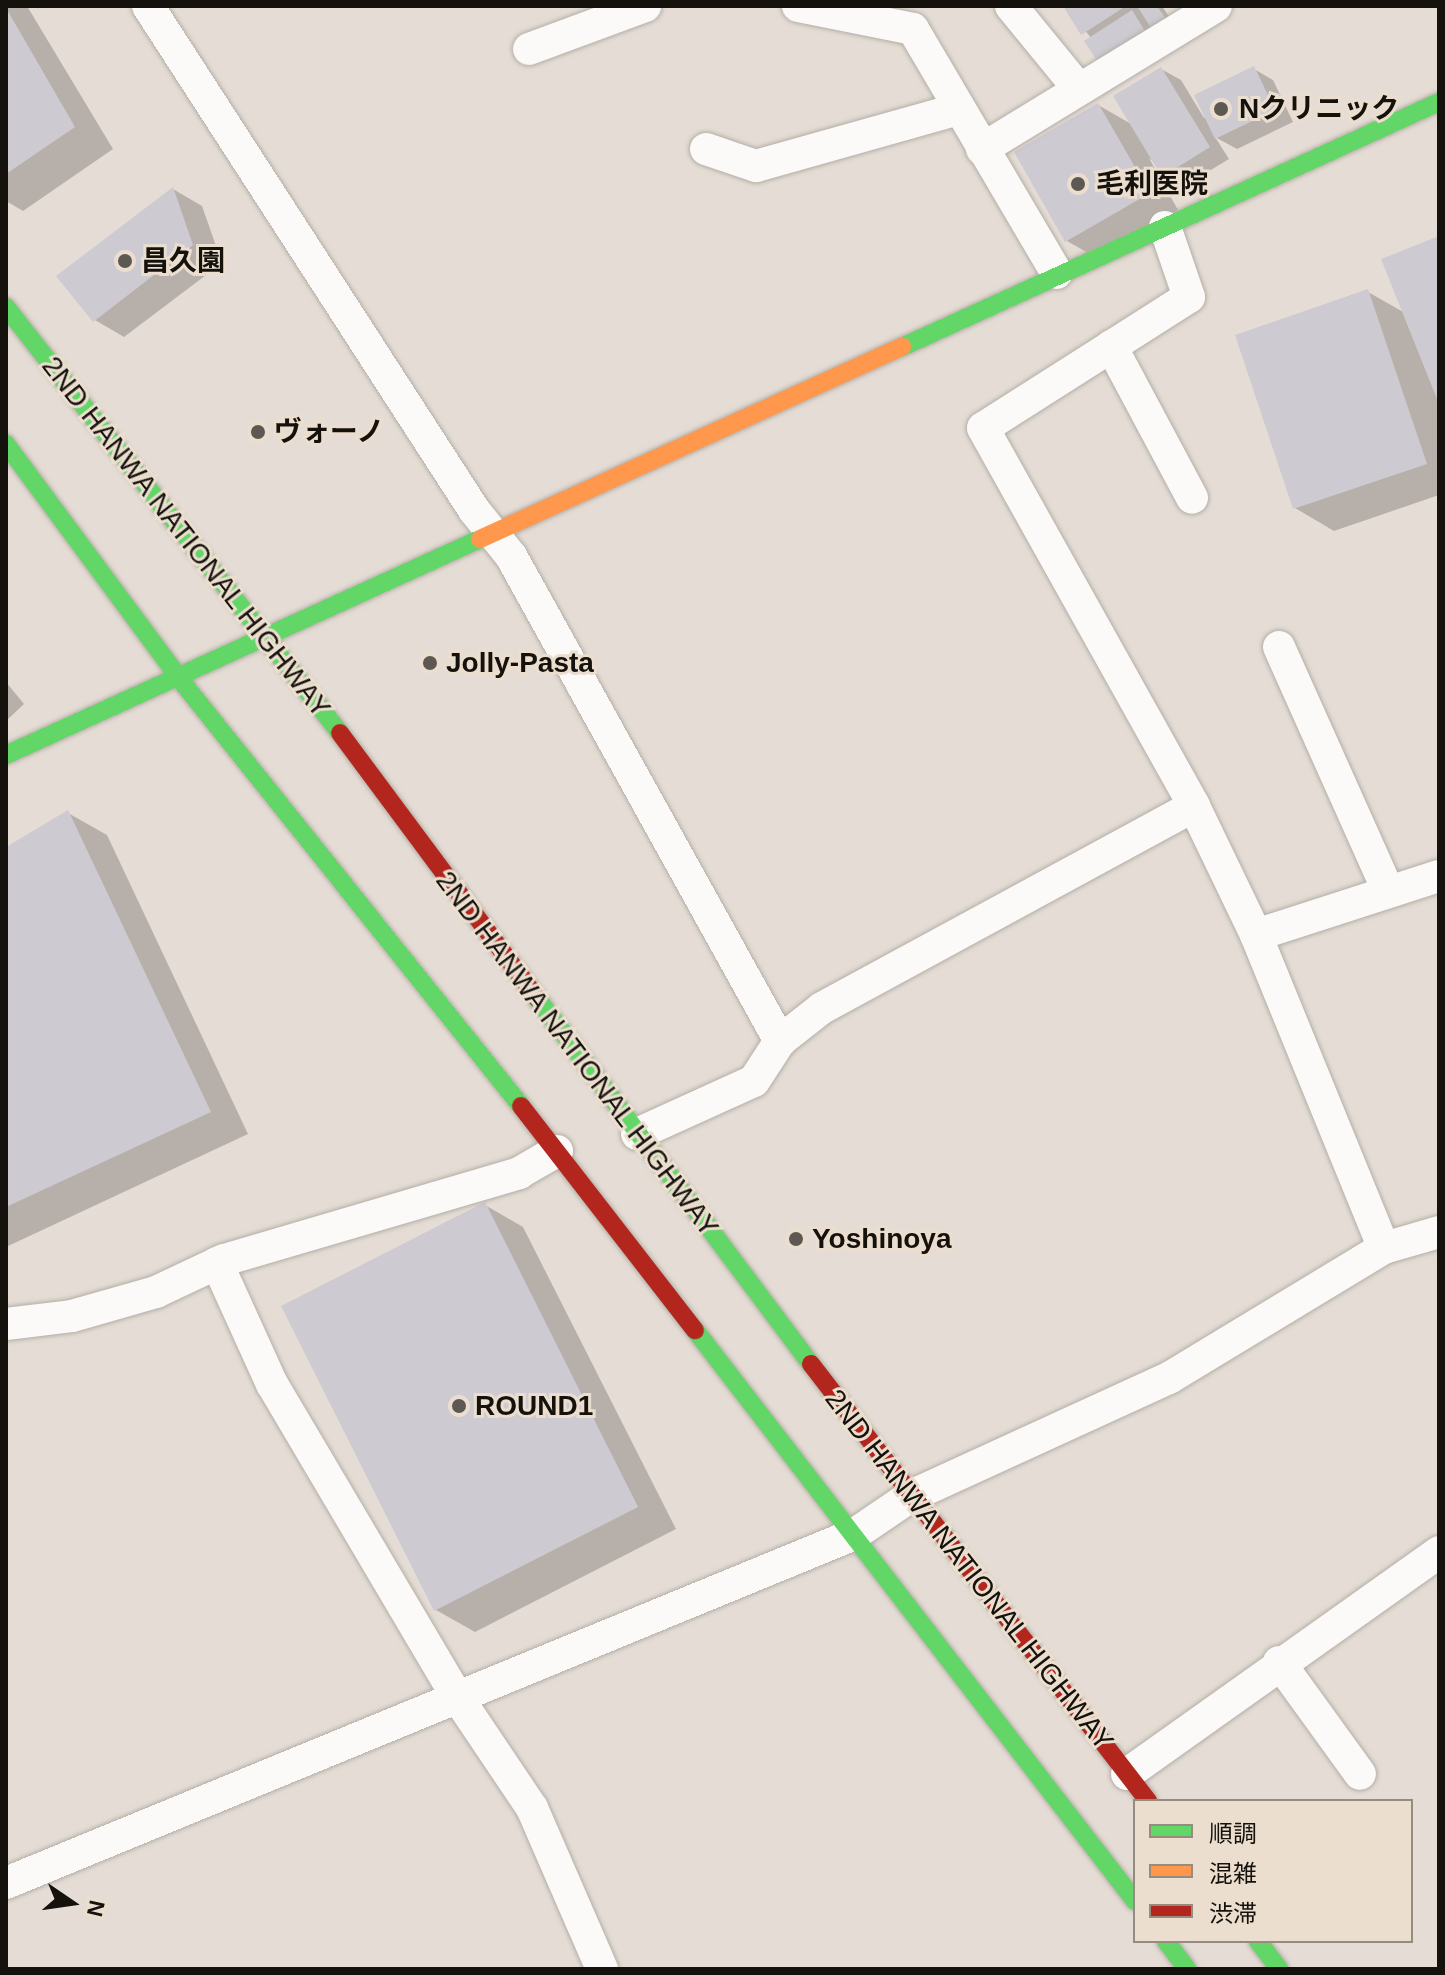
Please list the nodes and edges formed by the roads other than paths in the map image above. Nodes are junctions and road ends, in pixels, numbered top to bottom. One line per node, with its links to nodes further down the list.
1 (148, 6): 18 (street)
2 (645, 6): 6 (street)
3 (798, 6): 9 (street)
4 (1011, 6): 7 (street)
5 (1213, 7): 7 (street)
6 (529, 49)
7 (1079, 89): 11 (street)
8 (1439, 102): 12 (main road)
9 (959, 109): 10 (street); 11 (street)
10 (706, 149)
11 (982, 149): 13 (street)
12 (1165, 227): 13 (main road); 15 (street)
13 (1057, 273): 18 (main road)
14 (6, 307): 19 (main road, 2ND HANWA NATIONAL HIGHWAY)
15 (1111, 346): 17 (street); 23 (street)
16 (6, 444): 21 (main road)
17 (1192, 498)
18 (489, 533): 19 (main road); 27 (street)
19 (269, 637): 21 (main road); 28 (main road, 2ND HANWA NATIONAL HIGHWAY)
20 (1279, 647): 25 (street)
21 (179, 678): 22 (main road); 29 (main road)
22 (6, 755)
23 (1194, 806): 26 (street); 27 (street)
24 (1439, 876): 25 (street)
25 (1388, 891): 26 (street)
26 (1256, 935): 31 (street)
27 (780, 1041): 28 (street)
28 (637, 1134): 34 (main road, 2ND HANWA NATIONAL HIGHWAY)
29 (557, 1151): 32 (street); 35 (main road)
30 (1439, 1232): 31 (street)
31 (1384, 1248): 34 (street)
32 (217, 1263): 33 (street); 38 (street)
33 (6, 1324)
34 (911, 1496): 35 (street); 39 (main road, 2ND HANWA NATIONAL HIGHWAY)
35 (855, 1534): 38 (street); 43 (main road)
36 (1434, 1564): 37 (street)
37 (1279, 1662): 39 (street); 40 (street)
38 (456, 1695): 42 (street); 46 (street)
39 (1127, 1774): 41 (main road, 2ND HANWA NATIONAL HIGHWAY)
40 (1360, 1774)
41 (1146, 1799)
42 (6, 1883)
43 (1133, 1898)
44 (1168, 1943): 47 (main road)
45 (1260, 1943): 48 (main road)
46 (602, 1969)
47 (1187, 1969)
48 (1279, 1969)

